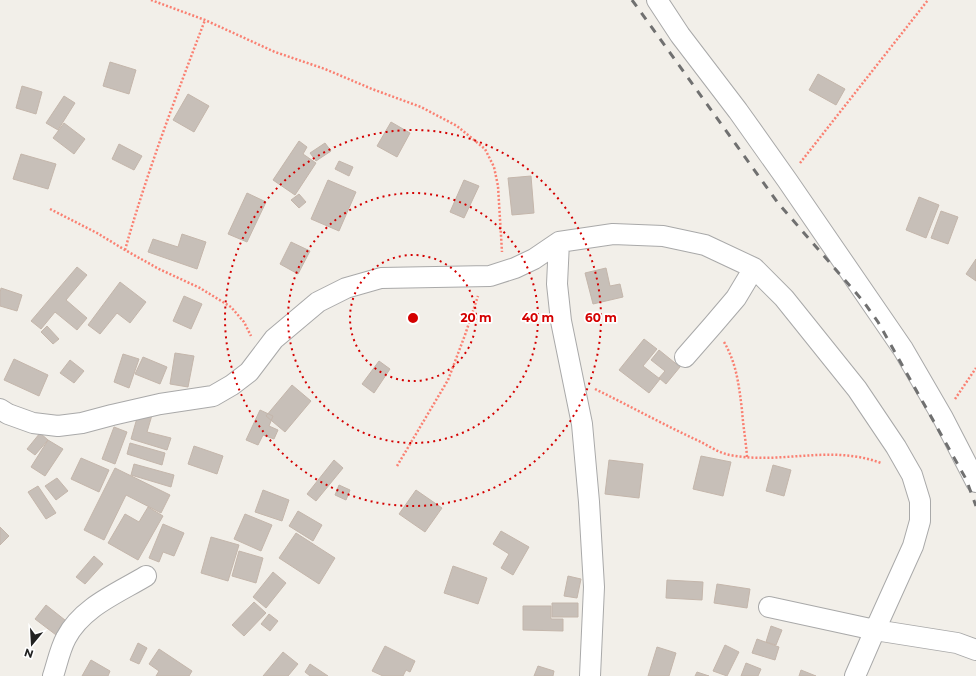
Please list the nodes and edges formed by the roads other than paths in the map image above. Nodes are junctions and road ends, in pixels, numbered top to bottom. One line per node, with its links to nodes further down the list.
1 (657, 0): 6 (street)
2 (559, 242): 3 (street); 5 (street); 12 (street)
3 (754, 268): 4 (street); 9 (street)
4 (684, 357)
5 (0, 410)
6 (976, 482)
7 (146, 576): 11 (street)
8 (769, 607): 9 (street)
9 (874, 630): 10 (street); 13 (street)
10 (976, 650)
11 (53, 676)
12 (590, 676)
13 (855, 676)

